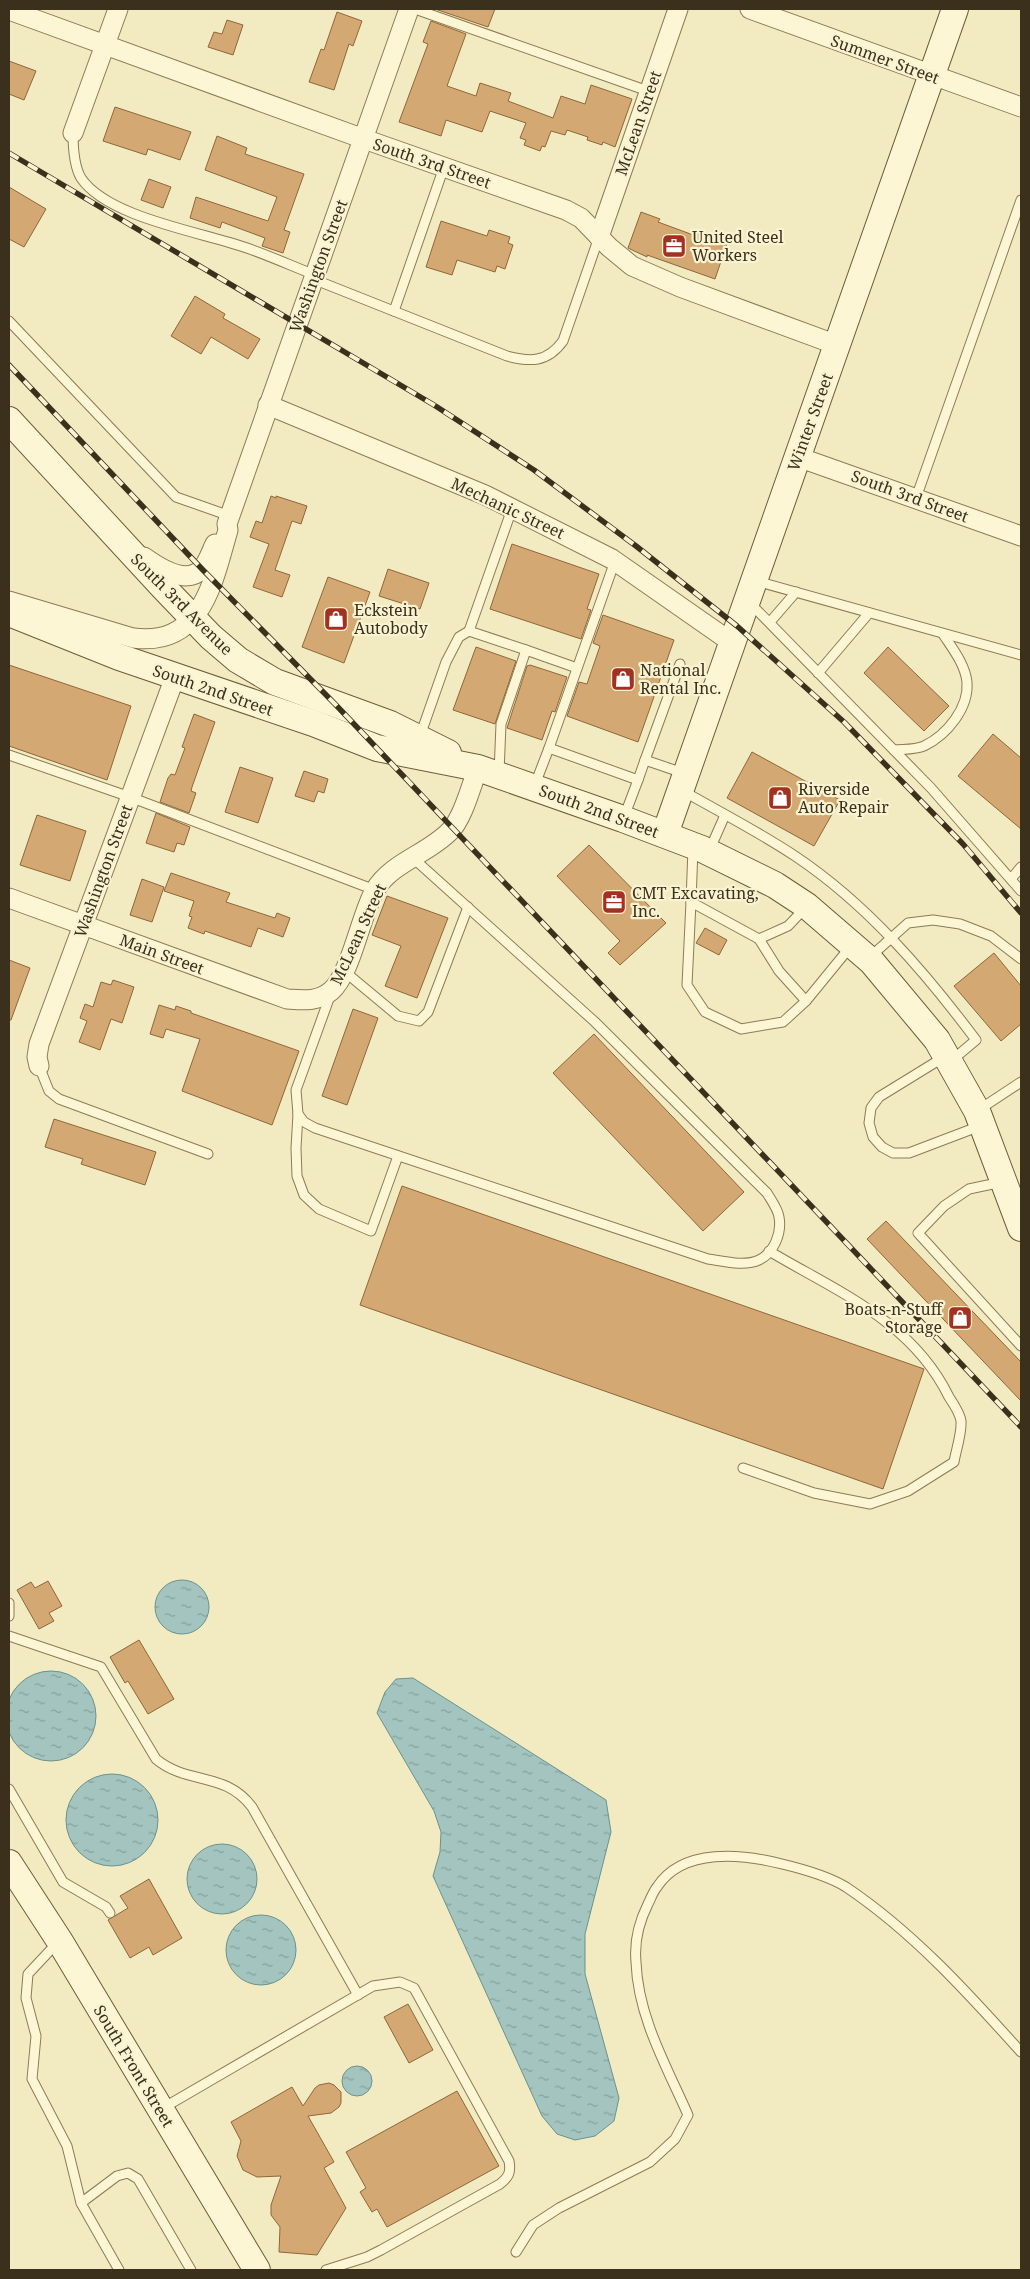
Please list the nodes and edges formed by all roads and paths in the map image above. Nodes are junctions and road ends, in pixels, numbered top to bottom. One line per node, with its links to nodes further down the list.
1 (118, 9): 8 (street)
2 (409, 9): 13 (street, Washington Street)
3 (415, 9): 10 (lane)
4 (678, 9): 10 (street, McLean Street)
5 (750, 9): 9 (street, Summer Street)
6 (955, 9): 9 (main road, Winter Street)
7 (9, 10): 8 (street, South 3rd Street)
8 (105, 46): 12 (street); 13 (street, South 3rd Street)
9 (932, 75): 11 (street, Summer Street); 20 (main road, Winter Street)
10 (648, 92): 16 (street, McLean Street)
11 (1021, 107)
12 (72, 133): 17 (lane)
13 (364, 139): 14 (street, South 3rd Street); 17 (street, Washington Street)
14 (444, 167): 16 (street, South 3rd Street); 18 (lane)
15 (1021, 200): 24 (lane)
16 (599, 237): 18 (lane); 20 (street, South 3rd Street)
17 (314, 277): 18 (lane); 21 (street, Washington Street)
18 (394, 312)
19 (9, 321): 26 (lane)
20 (837, 345): 23 (main road, Winter Street)
21 (268, 405): 25 (street, Mechanic Street); 26 (street, Washington Street)
22 (9, 420): 28 (main road, South 3rd Avenue)
23 (798, 456): 24 (street, South 3rd Street); 30 (main road, Winter Street)
24 (916, 498): 27 (street, South 3rd Street)
25 (512, 508): 29 (street, Mechanic Street); 37 (lane)
26 (229, 520): 28 (street, Washington Street); 35 (street, Washington Street)
27 (1021, 536)
28 (118, 537): 35 (main road, South 3rd Avenue)
29 (615, 561): 39 (street, Mechanic Street); 43 (lane)
30 (750, 590): 31 (lane); 36 (lane); 39 (main road, Winter Street)
31 (796, 592): 34 (lane); 36 (lane)
32 (9, 601): 35 (street, Washington Street)
33 (9, 612): 45 (main road, South 2nd Street)
34 (869, 613): 38 (lane); 44 (lane)
35 (193, 618): 46 (main road, South 3rd Avenue)
36 (770, 622): 44 (lane)
37 (469, 630): 40 (lane); 46 (lane)
38 (943, 634): 41 (lane); 48 (lane)
39 (731, 642): 53 (main road, Winter Street)
40 (526, 650): 43 (lane); 51 (lane)
41 (1021, 656)
42 (680, 664): 50 (lane)
43 (577, 668): 47 (lane)
44 (818, 673): 48 (lane)
45 (174, 676): 46 (main road, South 2nd Street); 55 (street, Washington Street)
46 (416, 747): 51 (main road, South 3rd Avenue)
47 (549, 748): 52 (lane); 54 (lane)
48 (894, 750): 62 (lane)
49 (9, 756): 55 (lane)
50 (645, 760): 52 (lane); 53 (lane)
51 (488, 772): 54 (main road, South 2nd Street); 60 (street, McLean Street)
52 (638, 780): 57 (lane)
53 (683, 782): 56 (lane); 58 (main road, Winter Street)
54 (534, 788): 57 (main road, South 2nd Street)
55 (130, 797): 63 (lane); 69 (street, Washington Street)
56 (725, 815): 59 (lane); 70 (lane)
57 (623, 819): 58 (main road, South 2nd Street)
58 (665, 834): 59 (main road, South 2nd Street)
59 (701, 849): 66 (lane); 67 (main road, South 2nd Street)
60 (413, 858): 63 (street, McLean Street); 68 (lane)
61 (1021, 867): 62 (lane)
62 (1011, 879): 64 (lane)
63 (375, 890): 74 (street, McLean Street)
64 (1021, 891)
65 (9, 898): 69 (street, Main Street)
66 (691, 902): 71 (lane); 76 (lane)
67 (806, 906): 71 (lane); 72 (main road, South 2nd Street)
68 (468, 907): 74 (lane); 86 (lane)
69 (82, 926): 75 (street, Main Street); 78 (street, Washington Street)
70 (890, 938): 72 (lane); 73 (lane); 77 (lane)
71 (759, 939): 76 (lane)
72 (860, 952): 76 (lane); 77 (main road, South 2nd Street)
73 (1021, 959)
74 (344, 970): 75 (street, McLean Street)
75 (324, 995): 80 (lane, McLean Street)
76 (806, 1001)
77 (948, 1058): 81 (main road, South 2nd Street); 81 (lane)
78 (39, 1066): 82 (lane)
79 (1021, 1082): 81 (lane)
80 (298, 1114): 83 (lane); 83 (lane, McLean Street)
81 (980, 1118): 84 (main road, South 2nd Street)
82 (208, 1154)
83 (398, 1156): 86 (lane)
84 (1005, 1182): 85 (main road, South 2nd Street); 87 (lane)
85 (1019, 1214)
86 (769, 1251): 88 (lane)
87 (1021, 1346)
88 (744, 1468)
89 (9, 1603): 90 (lane)
90 (9, 1616)
91 (9, 1636): 96 (lane)
92 (9, 1788): 94 (lane)
93 (9, 1863): 95 (main road, South Front Street)
94 (110, 1913)
95 (59, 1940): 98 (main road, South Front Street); 99 (lane)
96 (358, 1995): 98 (lane); 104 (lane)
97 (1021, 2052): 100 (lane)
98 (160, 2109): 103 (main road, South Front Street)
99 (81, 2203): 101 (lane); 102 (lane)
100 (516, 2252)
101 (119, 2270)
102 (191, 2270)
103 (257, 2270)
104 (326, 2270)

